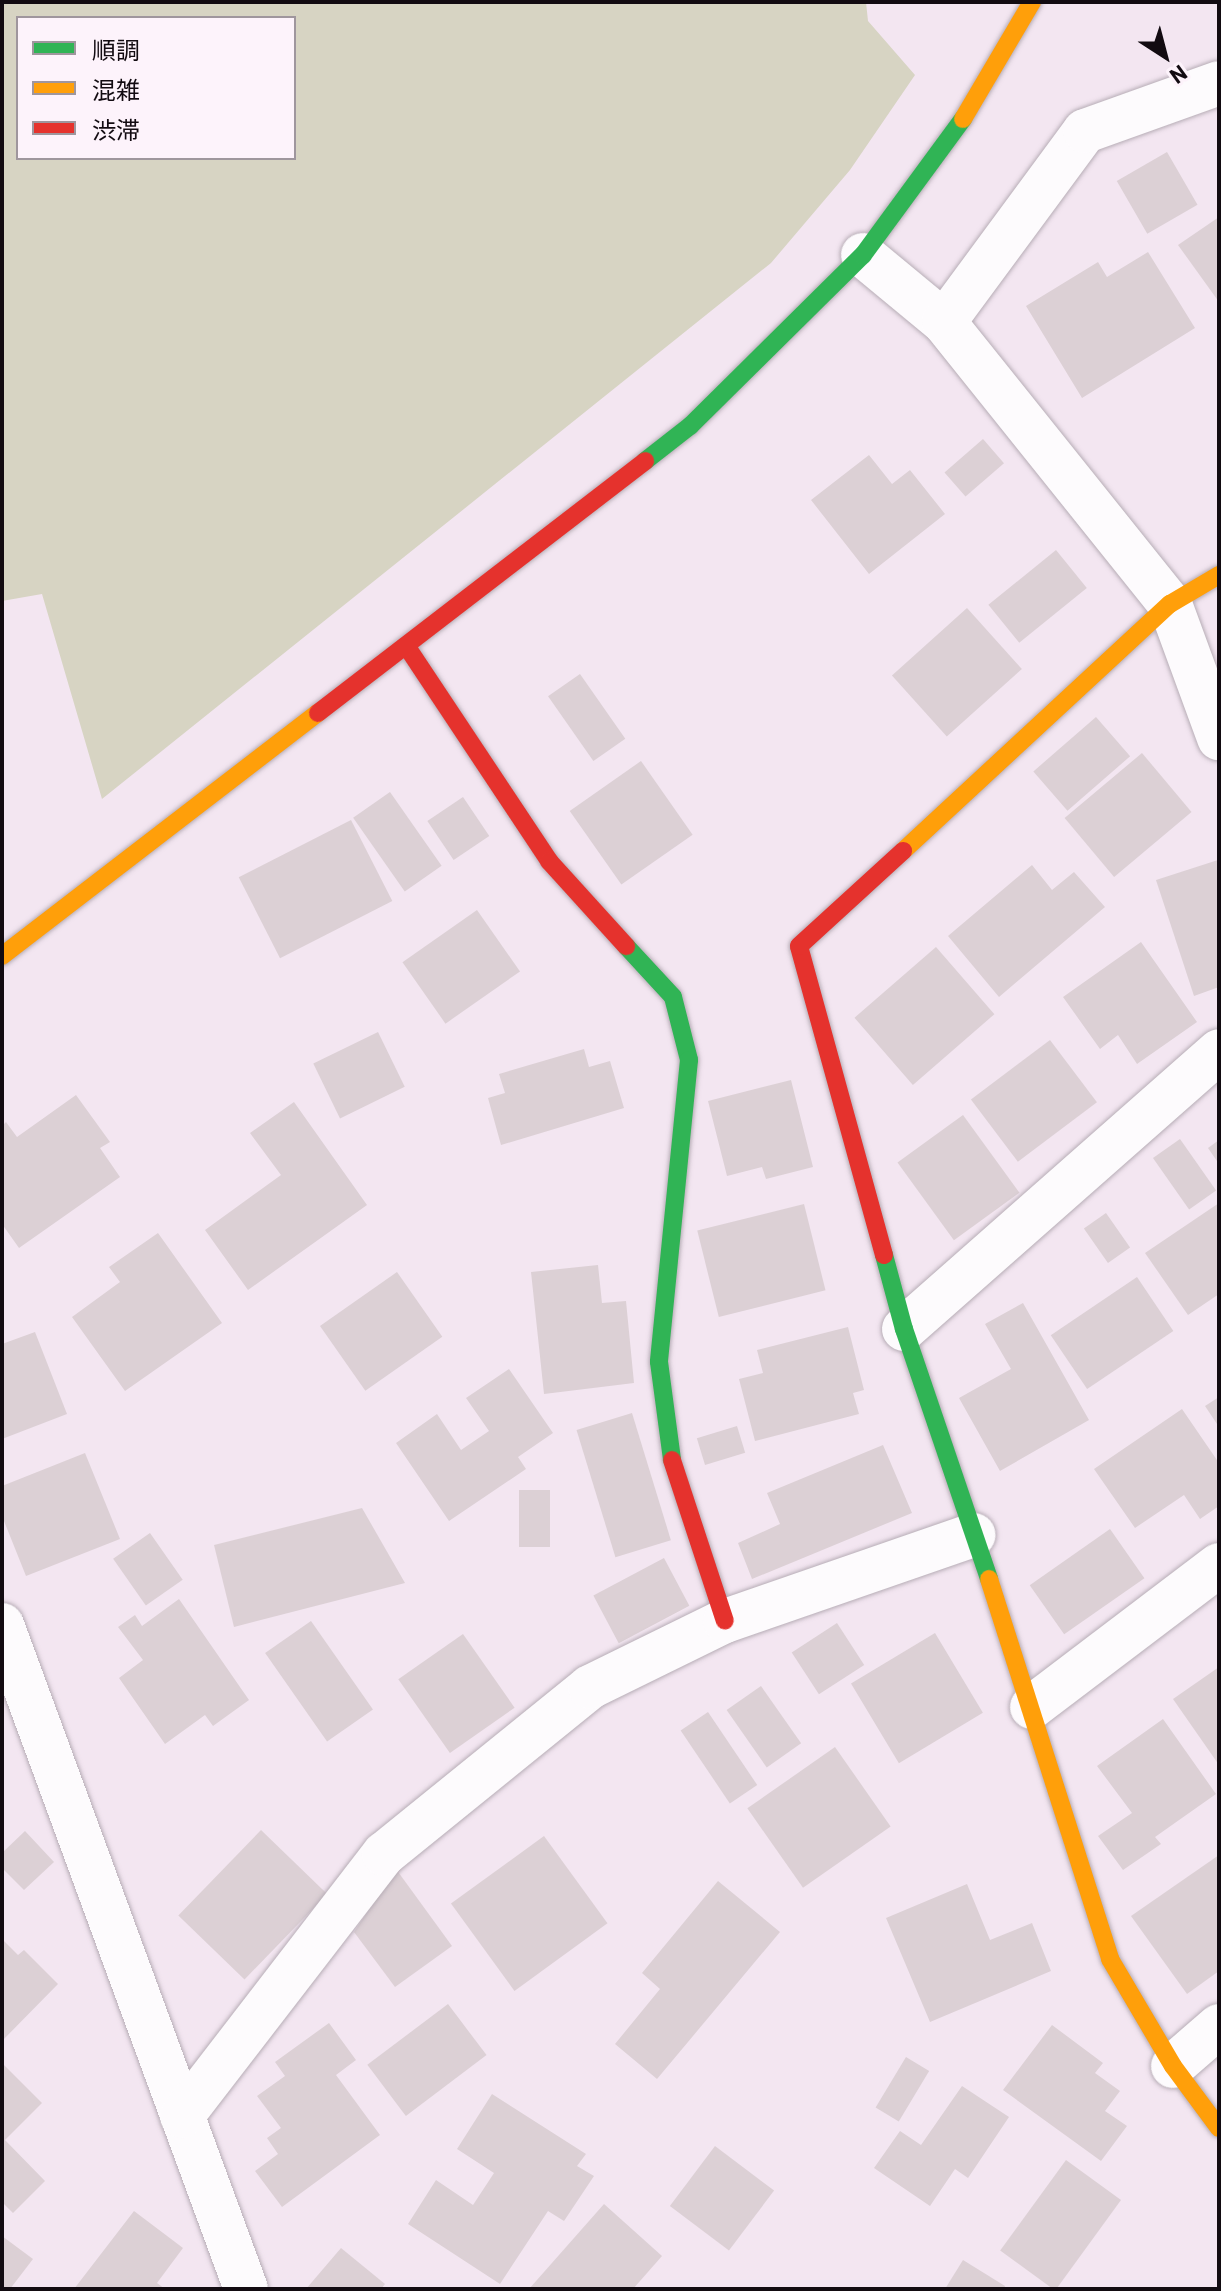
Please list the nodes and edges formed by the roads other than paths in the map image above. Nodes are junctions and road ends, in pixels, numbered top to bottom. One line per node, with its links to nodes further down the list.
1 (1032, 2): 3 (street)
2 (1219, 83): 4 (street)
3 (863, 255): 4 (street); 7 (street)
4 (944, 322): 6 (street)
5 (1219, 575): 6 (street)
6 (1170, 604): 8 (street); 11 (street)
7 (407, 647): 9 (street); 14 (street)
8 (1219, 738)
9 (2, 956)
10 (1219, 1051): 11 (street)
11 (904, 1329): 12 (street)
12 (974, 1535): 14 (street); 16 (street)
13 (1219, 1565): 16 (street)
14 (725, 1621): 19 (street)
15 (2, 1625): 19 (street)
16 (1032, 1707): 18 (street)
17 (1219, 2026): 18 (street)
18 (1173, 2066): 20 (street)
19 (182, 2116): 21 (street)
20 (1219, 2128)
21 (246, 2289)

